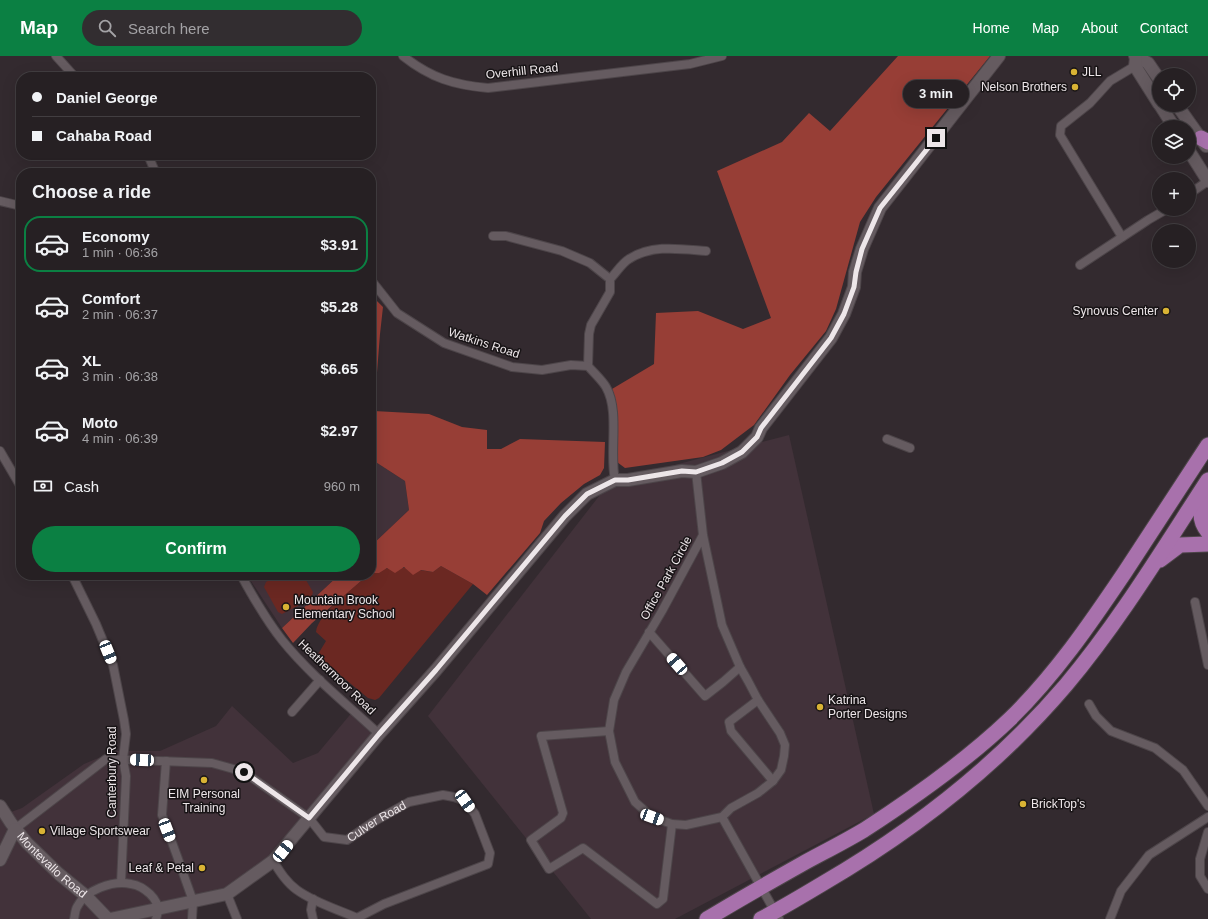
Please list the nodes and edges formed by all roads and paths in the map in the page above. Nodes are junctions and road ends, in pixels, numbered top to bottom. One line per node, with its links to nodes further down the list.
1 (56, 56): 7 (street)
2 (403, 56): 3 (street, Overhill Road)
3 (722, 56)
4 (999, 56): 28 (street)
5 (1135, 60): 6 (street); 8 (street); 18 (street)
6 (1152, 69)
7 (70, 72)
8 (1152, 92)
9 (1182, 112): 10 (street)
10 (1206, 143)
11 (1196, 162): 12 (street)
12 (1208, 181): 13 (street)
13 (1196, 189)
14 (0, 201): 15 (street)
15 (16, 205)
16 (1156, 216): 18 (street)
17 (493, 236): 21 (street)
18 (1122, 238): 20 (street)
19 (706, 251): 21 (street)
20 (1080, 264)
21 (610, 279): 23 (street)
22 (376, 286): 23 (street, Watkins Road)
23 (588, 366): 29 (street)
24 (887, 439): 26 (street)
25 (1208, 444): 63 (highway)
26 (910, 448)
27 (0, 451): 30 (street)
28 (696, 472): 29 (street); 34 (street, Office Park Circle)
29 (613, 474): 48 (street)
30 (16, 478)
31 (1208, 480): 36 (highway)
32 (1208, 491): 33 (highway)
33 (1208, 532)
34 (703, 535): 40 (street, Office Park Circle); 42 (street, Office Park Circle)
35 (1208, 544): 36 (highway)
36 (1149, 570): 70 (highway)
37 (74, 580): 49 (street, Canterbury Road)
38 (244, 580): 43 (street, Heathermoor Road)
39 (1195, 602): 41 (street)
40 (649, 632): 42 (street, Office Park Circle); 47 (street, Office Park Circle)
41 (1208, 665)
42 (740, 666): 44 (street, Office Park Circle)
43 (320, 680): 46 (street); 48 (street, Heathermoor Road)
44 (758, 700): 51 (street, Office Park Circle); 51 (street)
45 (1089, 704): 53 (street)
46 (292, 712)
47 (609, 731): 57 (street, Office Park Circle); 57 (street)
48 (379, 734): 56 (street)
49 (123, 759): 50 (street, Culver Road); 58 (street, Culver Road); 62 (street, Canterbury Road)
50 (166, 761): 56 (street, Culver Road); 68 (street)
51 (773, 781): 54 (street, Office Park Circle)
52 (0, 806): 58 (street, Montevallo Road)
53 (1208, 806)
54 (722, 817): 57 (street, Office Park Circle); 63 (street)
55 (1208, 817): 78 (street)
56 (309, 818): 61 (street); 67 (street, Culver Road)
57 (672, 824)
58 (15, 829): 60 (street, Culver Road); 66 (street, Montevallo Road)
59 (1208, 832): 64 (street)
60 (0, 860)
61 (273, 861): 65 (street); 67 (street)
62 (121, 883): 66 (street); 69 (street)
63 (761, 888): 70 (street); 76 (highway)
64 (1208, 889)
65 (228, 894): 68 (street); 74 (street)
66 (86, 896): 71 (street); 72 (street, Montevallo Road)
67 (313, 899): 75 (street)
68 (193, 901): 69 (street); 73 (street)
69 (158, 914): 72 (street)
70 (777, 916): 77 (highway)
71 (74, 919)
72 (109, 919)
73 (192, 919)
74 (237, 919)
75 (313, 919)
76 (707, 919)
77 (761, 919)
78 (1110, 919)

